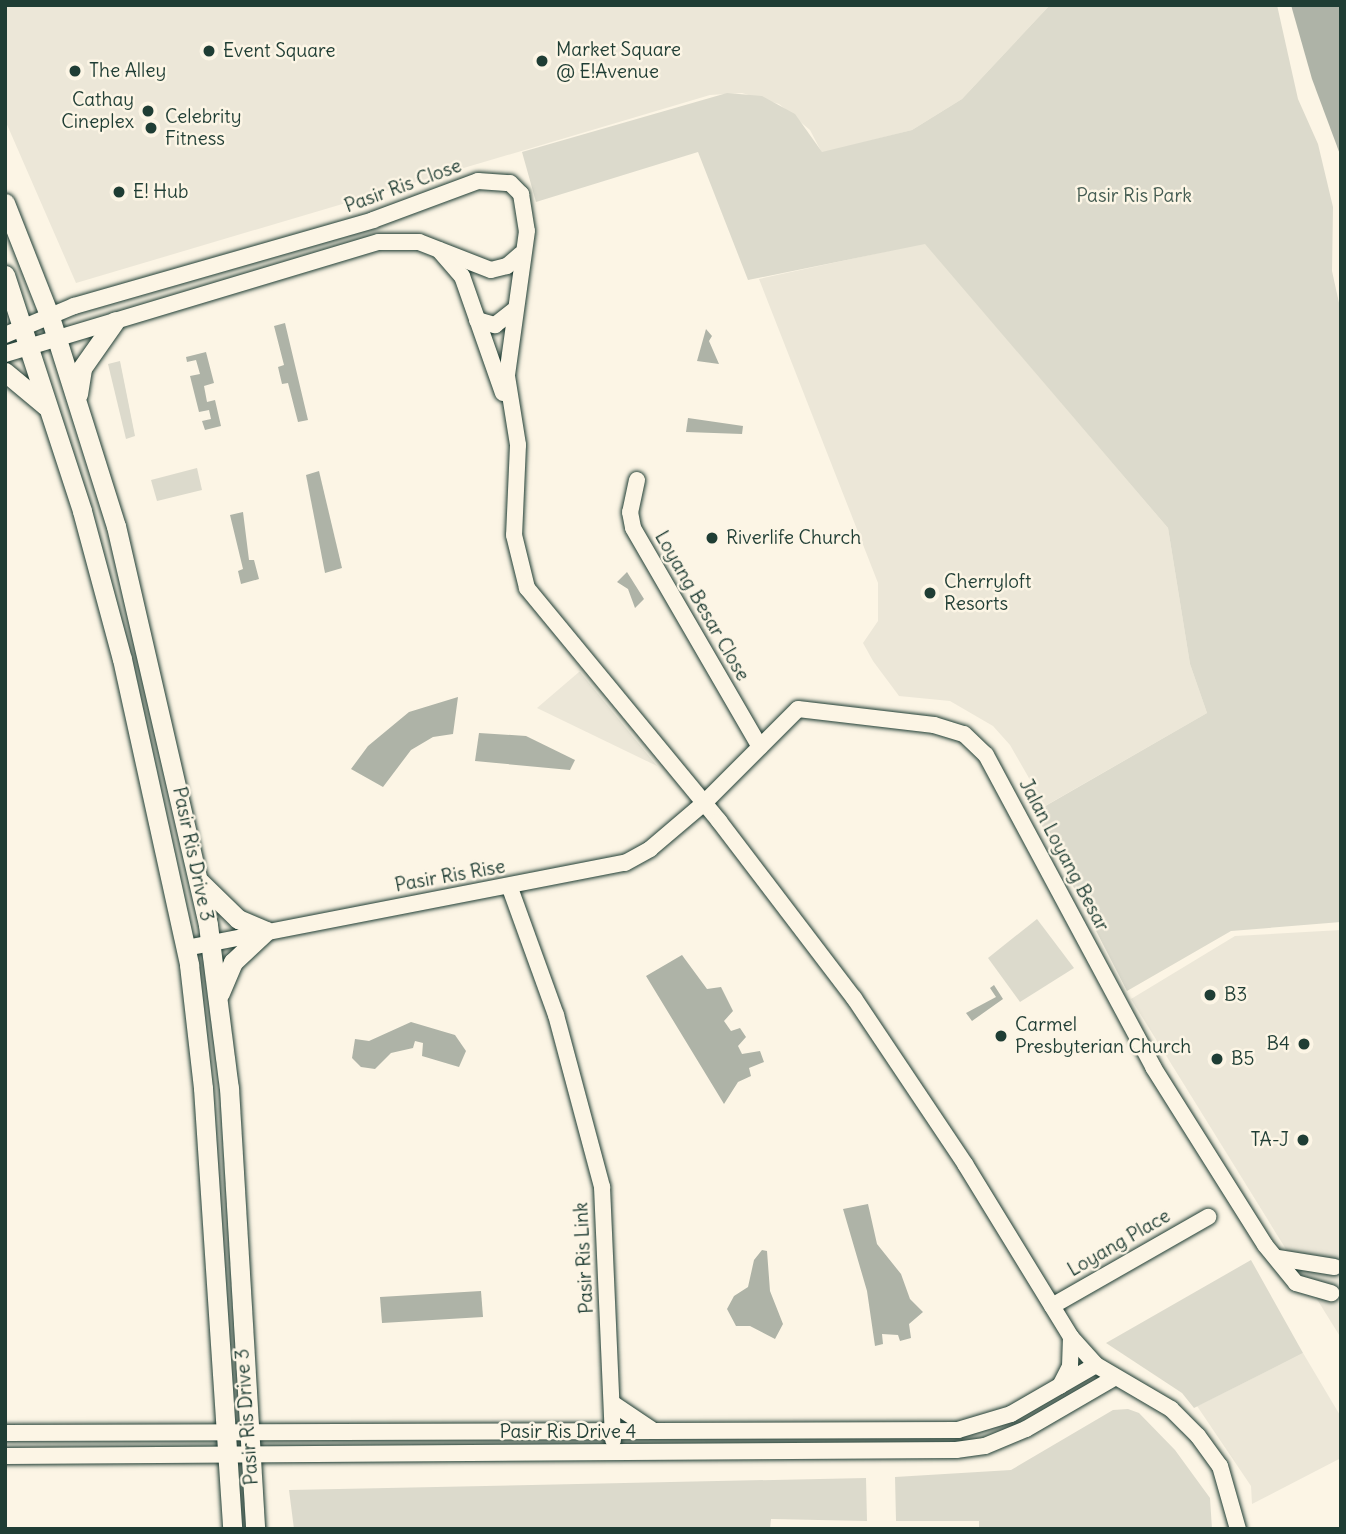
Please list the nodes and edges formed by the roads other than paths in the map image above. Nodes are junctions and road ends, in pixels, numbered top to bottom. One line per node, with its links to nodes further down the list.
1 (5, 203): 8 (main road, Pasir Ris Drive 3)
2 (439, 250): 3 (street); 6 (street); 9 (street)
3 (521, 254): 4 (street, Pasir Ris Close); 7 (street)
4 (193, 272): 6 (street); 8 (street, Pasir Ris Close)
5 (5, 275): 12 (main road, Pasir Ris Drive 3)
6 (199, 298): 10 (street)
7 (513, 311): 9 (street); 18 (street)
8 (50, 317): 12 (street, Pasir Ris Close); 13 (main road, Pasir Ris Drive 3)
9 (477, 320): 18 (street)
10 (115, 321): 13 (street); 16 (main road)
11 (5, 335): 12 (street)
12 (28, 337): 13 (street); 14 (street); 17 (main road, Pasir Ris Drive 3)
13 (57, 337): 16 (main road, Pasir Ris Drive 3)
14 (5, 354)
15 (5, 372): 17 (main road)
16 (77, 402): 22 (main road, Pasir Ris Drive 3)
17 (51, 413): 26 (main road, Pasir Ris Drive 3)
18 (513, 422): 21 (street)
19 (637, 480): 20 (street, Loyang Besar Close)
20 (760, 747): 21 (street, Jalan Loyang Besar); 29 (street, Jalan Loyang Besar)
21 (704, 804): 23 (street, Pasir Ris Rise); 32 (street)
22 (200, 882): 24 (main road); 25 (main road, Pasir Ris Drive 3)
23 (516, 886): 24 (street, Pasir Ris Rise); 37 (street, Pasir Ris Link)
24 (266, 931): 25 (street, Pasir Ris Rise); 27 (main road)
25 (212, 944): 26 (street, Pasir Ris Rise); 27 (main road, Pasir Ris Drive 3)
26 (186, 948): 38 (main road, Pasir Ris Drive 3)
27 (218, 999): 39 (main road, Pasir Ris Drive 3)
28 (1208, 1217): 32 (street, Loyang Place)
29 (1278, 1258): 30 (street); 31 (street, Jalan Loyang Besar)
30 (1334, 1267)
31 (1332, 1293)
32 (1052, 1306): 33 (street)
33 (1071, 1337): 34 (street); 36 (street)
34 (1096, 1365): 35 (street); 36 (street, Pasir Ris Drive 4)
35 (1114, 1378): 44 (street, Pasir Ris Drive 4); 50 (street)
36 (1059, 1388): 42 (street, Pasir Ris Drive 4)
37 (612, 1403): 40 (street); 41 (street, Pasir Ris Link); 42 (street)
38 (224, 1430): 39 (street, Pasir Ris Drive 4); 43 (street, Pasir Ris Drive 4); 45 (main road, Pasir Ris Drive 3)
39 (248, 1430): 40 (street, Pasir Ris Drive 4); 46 (main road, Pasir Ris Drive 3)
40 (583, 1430): 41 (street, Pasir Ris Drive 4)
41 (612, 1430): 42 (street, Pasir Ris Drive 4); 44 (street, Pasir Ris Link)
42 (654, 1430)
43 (5, 1433)
44 (613, 1452): 46 (street, Pasir Ris Drive 4)
45 (226, 1454): 46 (street, Pasir Ris Drive 4); 47 (street, Pasir Ris Drive 4); 48 (main road, Pasir Ris Drive 3)
46 (249, 1454): 49 (main road, Pasir Ris Drive 3)
47 (5, 1456)
48 (232, 1529)
49 (255, 1529)
50 (1238, 1529)

